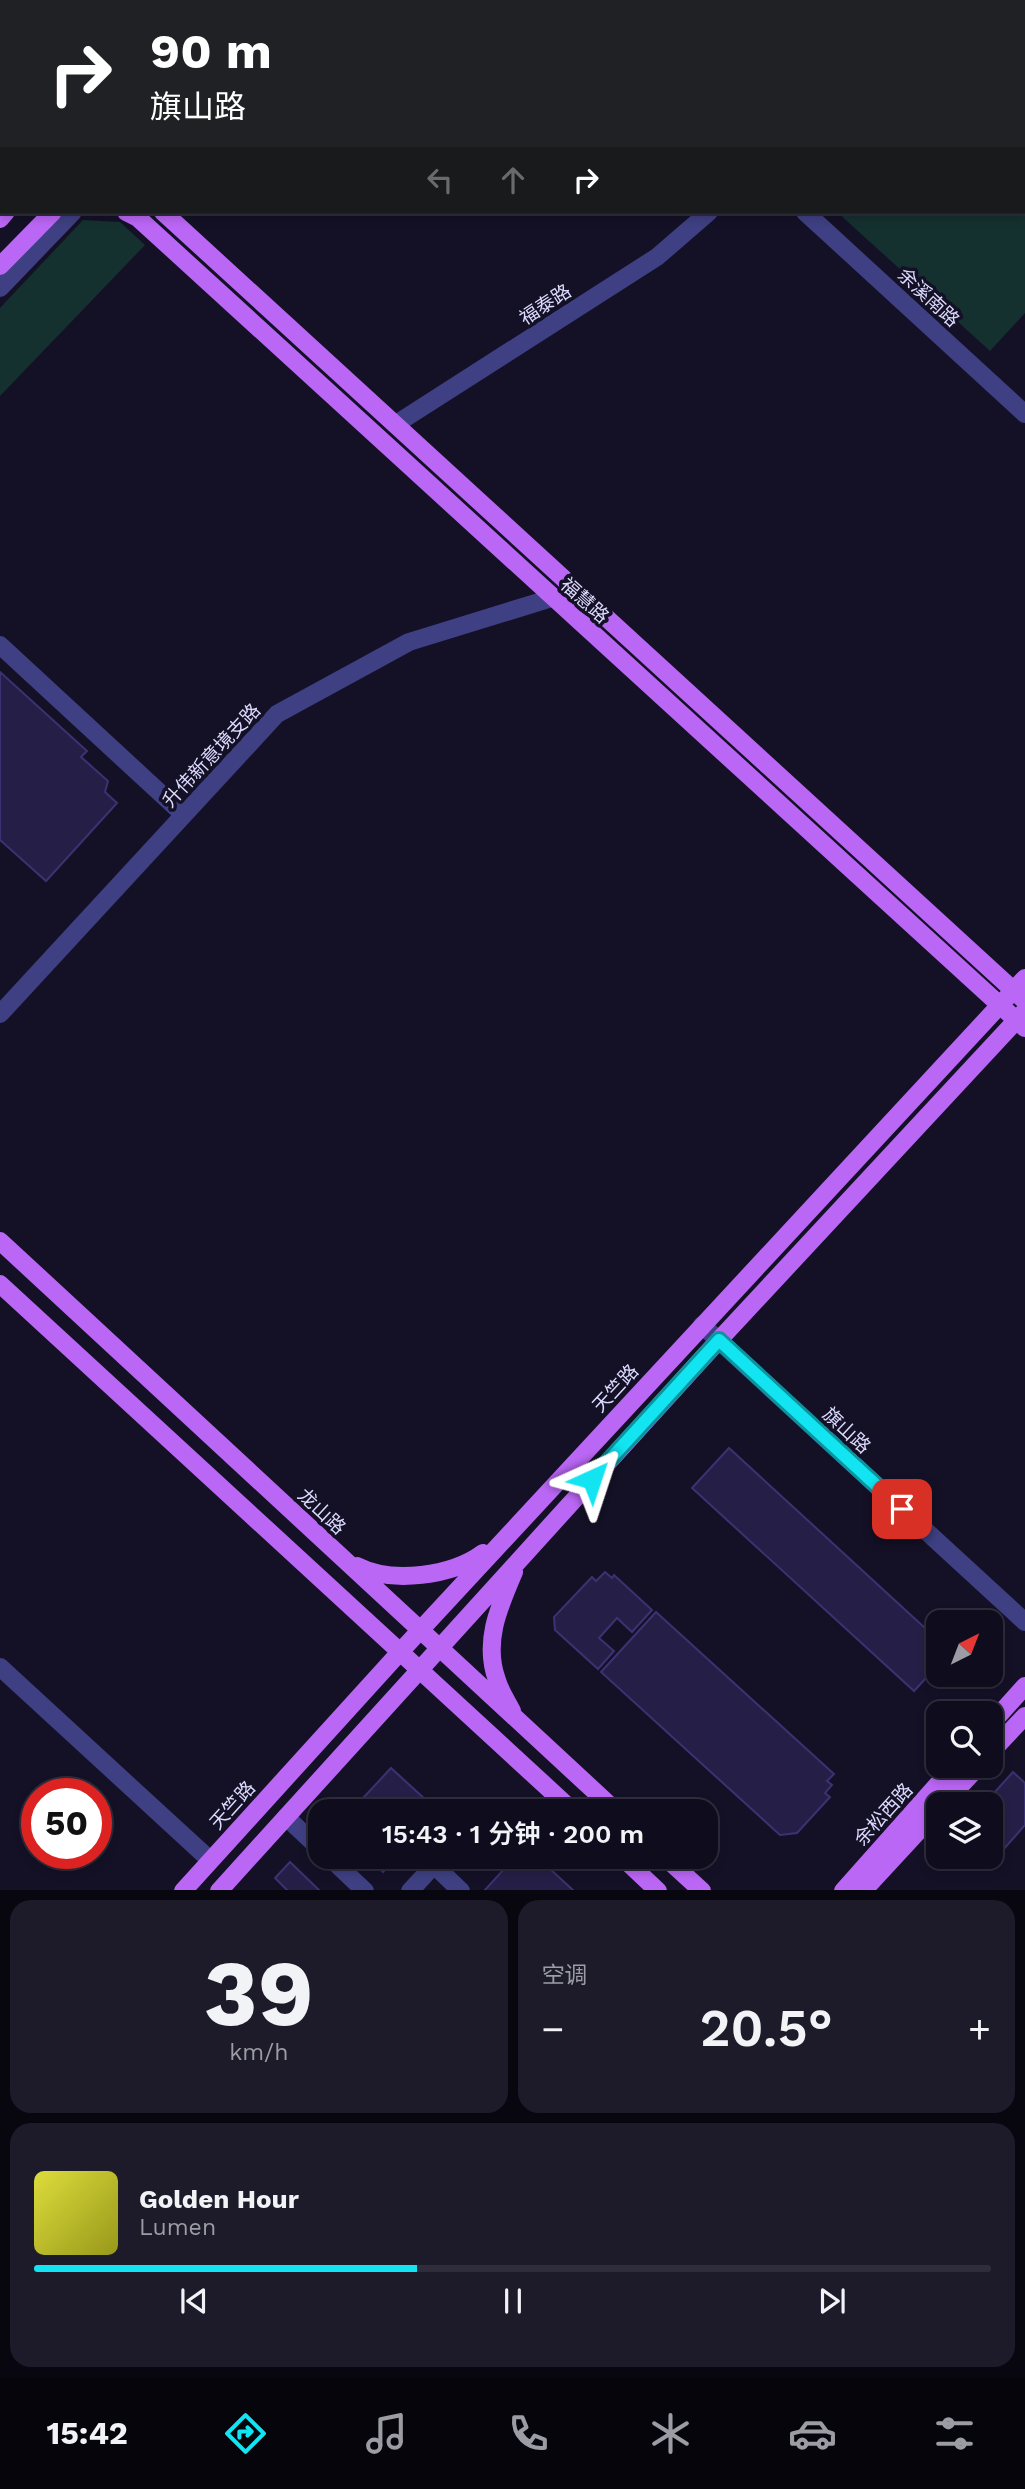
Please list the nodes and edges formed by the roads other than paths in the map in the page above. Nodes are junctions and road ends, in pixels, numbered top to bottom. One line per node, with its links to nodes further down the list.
1 (51, 214): 7 (main road)
2 (71, 214): 8 (street)
3 (133, 214): 11 (main road, 福慧路)
4 (165, 214): 10 (main road, 福慧路)
5 (707, 214): 10 (street, 福泰路)
6 (807, 214): 9 (street, 余溪南路)
7 (0, 266)
8 (0, 288)
9 (1025, 414)
10 (396, 424): 14 (main road, 福慧路)
11 (552, 598): 13 (street, 升伟新意境支路); 15 (main road, 福慧路)
12 (0, 645): 13 (street)
13 (184, 815): 16 (street, 升伟新意境支路)
14 (1021, 990): 15 (main road, 天竺路)
15 (1001, 1005): 17 (main road, 福慧路); 20 (main road, 天竺路)
16 (0, 1014)
17 (1022, 1020): 21 (main road)
18 (0, 1241): 23 (main road, 龙山路)
19 (0, 1284): 28 (main road)
20 (702, 1325): 21 (street, 旗山路); 22 (main road, 天竺路)
21 (719, 1340): 24 (main road); 25 (street, 旗山路)
22 (513, 1529): 23 (main road); 26 (main road, 天竺路)
23 (343, 1559): 26 (main road, 龙山路)
24 (519, 1559): 27 (main road); 34 (main road)
25 (1025, 1622)
26 (419, 1630): 27 (main road, 龙山路); 28 (main road, 天竺路)
27 (438, 1648): 30 (main road); 34 (main road, 龙山路)
28 (400, 1652): 30 (main road); 44 (main road, 天竺路)
29 (0, 1667): 44 (street)
30 (418, 1669): 39 (main road); 41 (main road)
31 (1025, 1686): 32 (main road)
32 (1003, 1711)
33 (1025, 1716): 35 (main road)
34 (516, 1720): 40 (main road, 龙山路)
35 (1003, 1739)
36 (943, 1778): 55 (main road, 余松西路)
37 (968, 1778): 38 (main road, 余松西路)
38 (954, 1792)
39 (559, 1799)
40 (603, 1799)
41 (286, 1817): 43 (street); 49 (main road)
42 (926, 1823): 56 (main road, 余松西路)
43 (308, 1838)
44 (210, 1860): 48 (main road, 天竺路)
45 (342, 1869): 50 (street)
46 (635, 1869): 53 (main road)
47 (678, 1869): 54 (main road)
48 (184, 1890)
49 (220, 1890)
50 (364, 1890)
51 (411, 1890): 52 (street)
52 (460, 1890)
53 (657, 1890)
54 (701, 1890)
55 (844, 1890)
56 (864, 1890)

